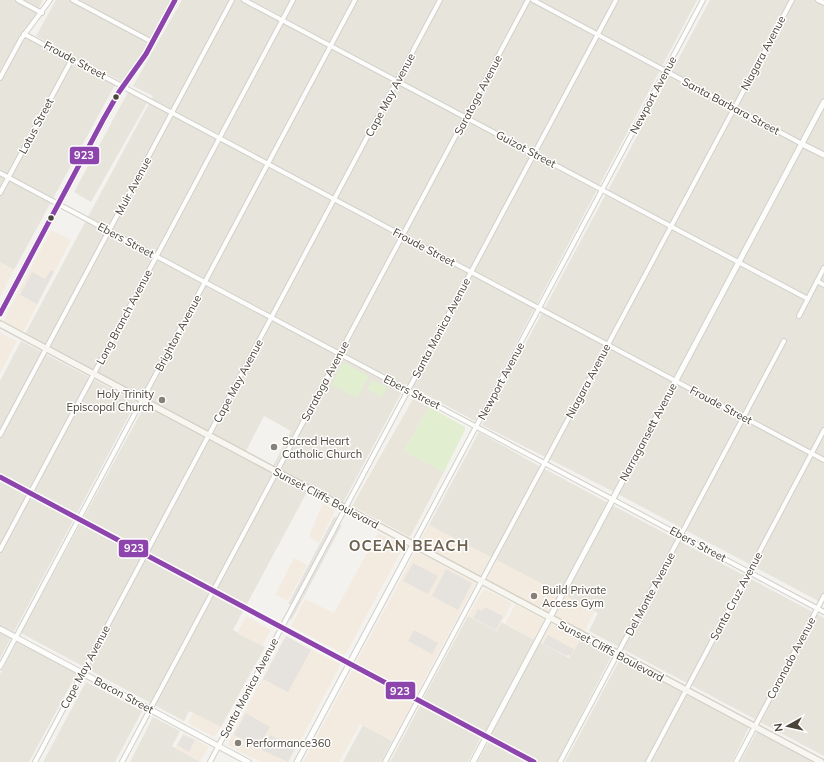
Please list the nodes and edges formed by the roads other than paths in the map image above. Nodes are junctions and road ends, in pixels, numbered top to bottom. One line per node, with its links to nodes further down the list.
1 (18, 0): 17 (street)
2 (50, 0): 17 (street)
3 (72, 0): 21 (street)
4 (175, 0): 21 (main road)
5 (232, 0): 30 (street, Muir Avenue)
6 (244, 0): 18 (street, Guizot Street)
7 (293, 0): 18 (street, Long Branch Avenue)
8 (355, 0): 22 (street, Brighton Avenue)
9 (440, 0): 26 (street, Cape May Avenue)
10 (528, 0): 31 (street, Saratoga Avenue)
11 (533, 0): 20 (street, Santa Barbara Street)
12 (616, 0): 20 (street, Santa Monica Avenue)
13 (703, 0): 24 (street, Newport Avenue)
14 (792, 0): 29 (street, Niagara Avenue)
15 (818, 0): 16 (street)
16 (824, 3)
17 (42, 13): 19 (street)
18 (282, 20): 22 (street, Guizot Street); 32 (street, Long Branch Avenue)
19 (24, 34): 23 (street, Froude Street); 25 (street)
20 (598, 34): 24 (street, Santa Barbara Street); 34 (street, Santa Monica Avenue)
21 (152, 42): 27 (main road)
22 (331, 45): 26 (street, Guizot Street); 36 (street, Brighton Avenue)
23 (72, 59): 27 (street, Froude Street); 38 (street, Lotus Street)
24 (665, 71): 29 (street, Santa Barbara Street); 39 (street, Newport Avenue)
25 (0, 78)
26 (398, 80): 31 (street, Guizot Street); 41 (street, Cape May Avenue)
27 (123, 86): 30 (street, Froude Street); 42 (main road)
28 (824, 102): 33 (street, Narragansett Avenue)
29 (734, 107): 33 (street, Santa Barbara Street); 43 (street, Niagara Avenue)
30 (172, 112): 32 (street, Froude Street); 44 (street, Muir Avenue)
31 (466, 117): 34 (street, Guizot Street); 45 (street, Saratoga Avenue)
32 (220, 137): 36 (street, Froude Street); 46 (street, Long Branch Avenue)
33 (802, 144): 35 (street, Santa Barbara Street); 47 (street, Narragansett Avenue)
34 (534, 153): 39 (street, Guizot Street); 49 (street, Santa Monica Avenue)
35 (824, 155)
36 (269, 164): 41 (street, Froude Street); 51 (street, Brighton Avenue)
37 (0, 173): 38 (street, Ebers Street)
38 (8, 177): 40 (street, Lotus Street); 42 (street, Ebers Street)
39 (603, 190): 43 (street, Guizot Street); 54 (street, Newport Avenue)
40 (0, 193)
41 (335, 199): 45 (street, Froude Street); 57 (street, Cape May Avenue)
42 (58, 204): 44 (street, Ebers Street); 55 (main road)
43 (671, 226): 47 (street, Guizot Street); 60 (street, Niagara Avenue)
44 (109, 230): 46 (street, Ebers Street); 61 (street, Muir Avenue)
45 (403, 236): 49 (street, Froude Street); 62 (street, Saratoga Avenue)
46 (156, 256): 51 (street, Ebers Street); 63 (street, Long Branch Avenue)
47 (739, 262): 53 (street, Guizot Street); 64 (street, Narragansett Avenue)
48 (824, 268): 50 (street)
49 (471, 272): 54 (street, Froude Street); 65 (street, Santa Monica Avenue)
50 (817, 281): 52 (street); 53 (street)
51 (205, 282): 57 (street, Ebers Street); 66 (street, Brighton Avenue)
52 (824, 285)
53 (808, 299): 56 (street)
54 (539, 308): 60 (street, Froude Street); 68 (street, Newport Avenue)
55 (0, 314)
56 (799, 316)
57 (272, 317): 62 (street, Ebers Street); 71 (street, Cape May Avenue)
58 (0, 324): 61 (main road, Sunset Cliffs Boulevard)
59 (784, 341): 67 (street, Del Monte Avenue)
60 (607, 344): 64 (street, Froude Street); 74 (street, Niagara Avenue)
61 (46, 349): 63 (main road, Sunset Cliffs Boulevard); 70 (street, Muir Avenue)
62 (340, 354): 65 (street, Ebers Street); 75 (street, Saratoga Avenue)
63 (93, 374): 66 (main road, Sunset Cliffs Boulevard); 77 (street, Long Branch Avenue)
64 (676, 381): 67 (street, Froude Street); 78 (street, Narragansett Avenue)
65 (408, 390): 68 (street, Ebers Street); 79 (street, Santa Monica Avenue)
66 (142, 400): 71 (main road, Sunset Cliffs Boulevard); 80 (street, Brighton Avenue)
67 (744, 417): 72 (street, Froude Street); 81 (street, Del Monte Avenue)
68 (477, 427): 74 (street, Ebers Street); 82 (street, Newport Avenue)
69 (824, 430): 72 (street, Santa Cruz Avenue)
70 (0, 435)
71 (208, 435): 75 (main road, Sunset Cliffs Boulevard); 84 (street, Cape May Avenue)
72 (812, 453): 73 (street, Froude Street); 85 (street, Santa Cruz Avenue)
73 (824, 460)
74 (545, 463): 78 (street, Ebers Street); 86 (street, Niagara Avenue)
75 (277, 472): 79 (main road, Sunset Cliffs Boulevard); 87 (street, Saratoga Avenue)
76 (0, 477): 77 (street)
77 (30, 493): 80 (street); 83 (street, Long Branch Avenue)
78 (612, 499): 81 (street, Ebers Street); 91 (street, Narragansett Avenue)
79 (345, 508): 82 (main road, Sunset Cliffs Boulevard); 92 (street, Santa Monica Avenue)
80 (79, 519): 84 (street); 94 (street, Brighton Avenue)
81 (681, 536): 85 (street, Ebers Street); 95 (street, Del Monte Avenue)
82 (413, 545): 86 (main road, Sunset Cliffs Boulevard); 96 (street, Newport Avenue)
83 (0, 550)
84 (146, 554): 87 (street); 98 (street, Cape May Avenue)
85 (750, 572): 89 (street, Ebers Street); 99 (street, Santa Cruz Avenue)
86 (481, 582): 91 (main road, Sunset Cliffs Boulevard); 100 (street, Niagara Avenue)
87 (213, 591): 92 (street); 101 (street, Saratoga Avenue)
88 (824, 596): 89 (street, Coronado Avenue)
89 (817, 608): 90 (street, Ebers Street); 102 (street, Coronado Avenue)
90 (824, 612)
91 (550, 618): 95 (main road, Sunset Cliffs Boulevard); 103 (street, Narragansett Avenue)
92 (282, 627): 96 (street); 104 (street, Santa Monica Avenue)
93 (0, 629): 94 (street, Bacon Street)
94 (16, 638): 97 (street, Brighton Avenue); 98 (street, Bacon Street)
95 (618, 654): 99 (main road, Sunset Cliffs Boulevard); 114 (street, Del Monte Avenue)
96 (350, 663): 100 (street); 110 (street, Newport Avenue)
97 (0, 667)
98 (82, 673): 101 (street, Bacon Street); 106 (street, Cape May Avenue)
99 (686, 690): 102 (main road, Sunset Cliffs Boulevard); 115 (street, Santa Cruz Avenue)
100 (418, 700): 103 (street); 111 (street, Niagara Avenue)
101 (150, 709): 104 (street, Bacon Street); 107 (street, Saratoga Avenue)
102 (754, 727): 105 (main road, Sunset Cliffs Boulevard); 116 (street, Coronado Avenue)
103 (486, 736): 112 (street, Narragansett Avenue); 113 (street)
104 (218, 746): 108 (street, Santa Monica Avenue); 109 (street, Bacon Street)
105 (823, 761)
106 (34, 762)
107 (122, 762)
108 (210, 762)
109 (248, 762)
110 (297, 762)
111 (385, 762)
112 (472, 762)
113 (534, 762)
114 (560, 762)
115 (648, 762)
116 (736, 762)

